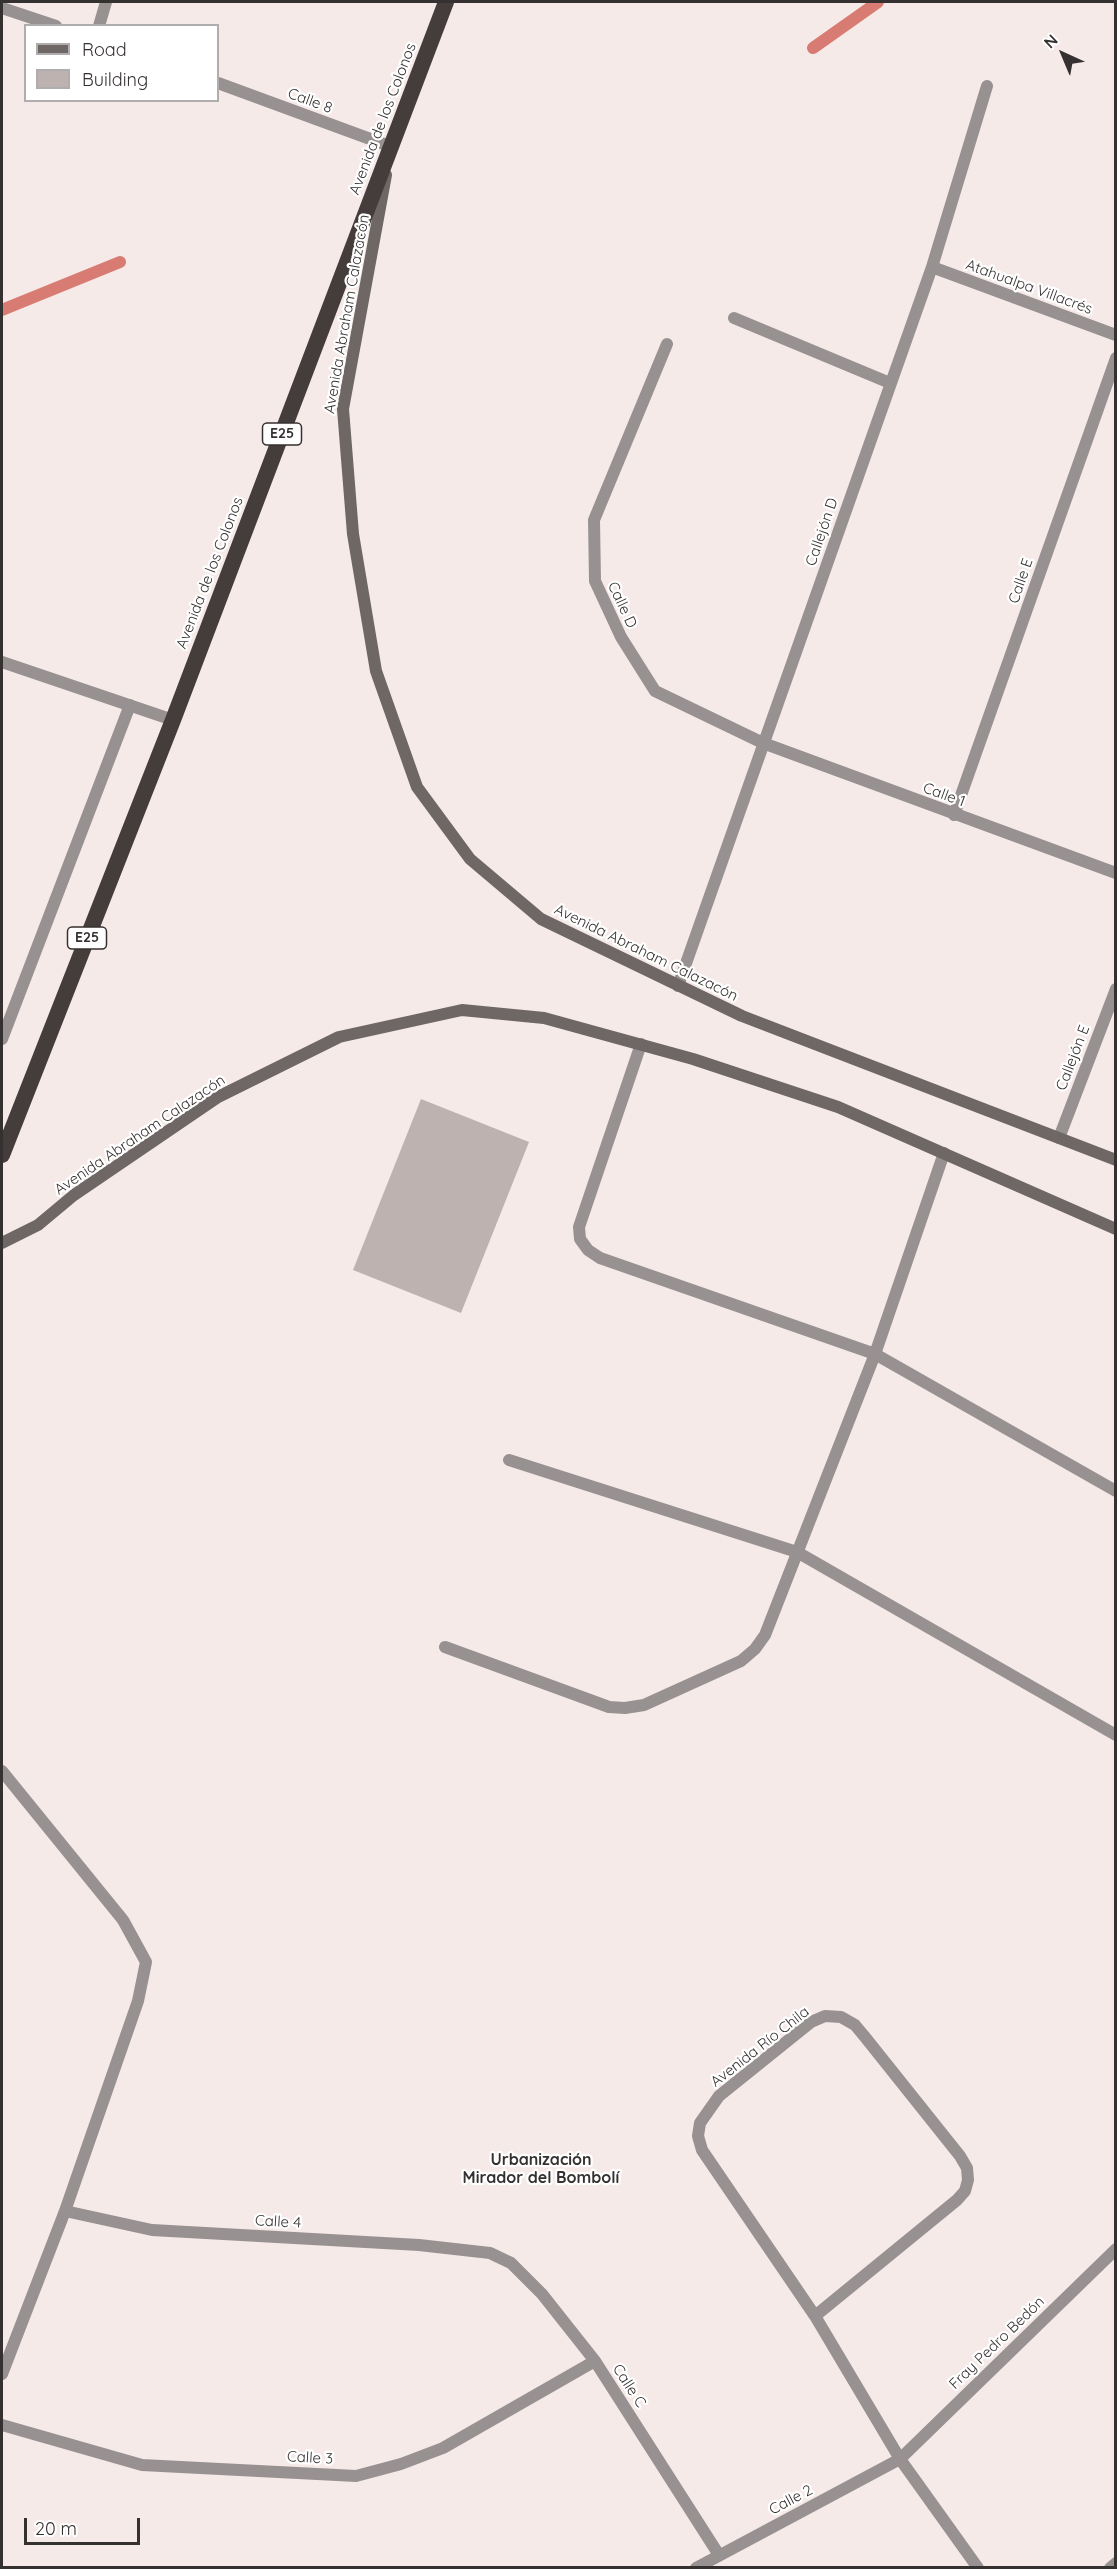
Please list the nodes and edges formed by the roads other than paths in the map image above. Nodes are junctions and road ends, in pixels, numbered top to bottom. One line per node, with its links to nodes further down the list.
1 (106, 2): 5 (street)
2 (446, 2): 8 (highway, Avenida de los Colonos / E25)
3 (2, 8): 4 (street)
4 (50, 24)
5 (100, 24)
6 (219, 83): 8 (street, Calle 8)
7 (987, 86): 9 (street, Callejón D)
8 (392, 147): 17 (highway, Avenida de los Colonos / E25); 21 (main road, Avenida Abraham Calazacón)
9 (932, 267): 11 (street, Atahualpa Villacrés); 14 (street, Callejón D)
10 (734, 318): 14 (street)
11 (1116, 335)
12 (667, 345): 18 (street, Calle D)
13 (1116, 358): 19 (street, Calle E)
14 (890, 384): 18 (street, Callejón D)
15 (2, 663): 16 (street)
16 (130, 705): 17 (street); 23 (street)
17 (173, 720): 27 (highway, Avenida de los Colonos / E25)
18 (763, 743): 19 (street, Calle 1); 21 (street, Callejón D)
19 (954, 815): 20 (street, Calle 1)
20 (1116, 873)
21 (678, 986): 25 (main road, Avenida Abraham Calazacón)
22 (1116, 989): 25 (street, Callejón E)
23 (2, 1039)
24 (641, 1044): 26 (main road, Avenida Abraham Calazacón); 30 (main road, Avenida Abraham Calazacón); 31 (street)
25 (1059, 1138): 28 (main road, Avenida Abraham Calazacón)
26 (944, 1153): 29 (main road, Avenida Abraham Calazacón); 31 (street)
27 (2, 1155)
28 (1116, 1160)
29 (1116, 1229)
30 (2, 1243)
31 (875, 1354): 33 (street); 34 (street)
32 (509, 1460): 34 (street)
33 (1116, 1491)
34 (797, 1552): 35 (street); 36 (street)
35 (445, 1647)
36 (1116, 1736)
37 (2, 1771): 38 (street)
38 (65, 2211): 40 (street, Calle 4); 43 (street)
39 (1116, 2249): 45 (street, Fray Pedro Bedón)
40 (490, 2253): 42 (street, Calle C)
41 (815, 2316): 41 (street, Avenida Río Chila); 45 (street, Avenida Río Chila)
42 (595, 2361): 44 (street, Calle 3); 46 (street, Calle C)
43 (2, 2374)
44 (2, 2425)
45 (900, 2459): 46 (street, Calle 2); 49 (street, Avenida Río Chila)
46 (720, 2555): 48 (street, Calle 2)
47 (1116, 2563): 50 (street)
48 (696, 2568)
49 (978, 2568)
50 (1110, 2568)

